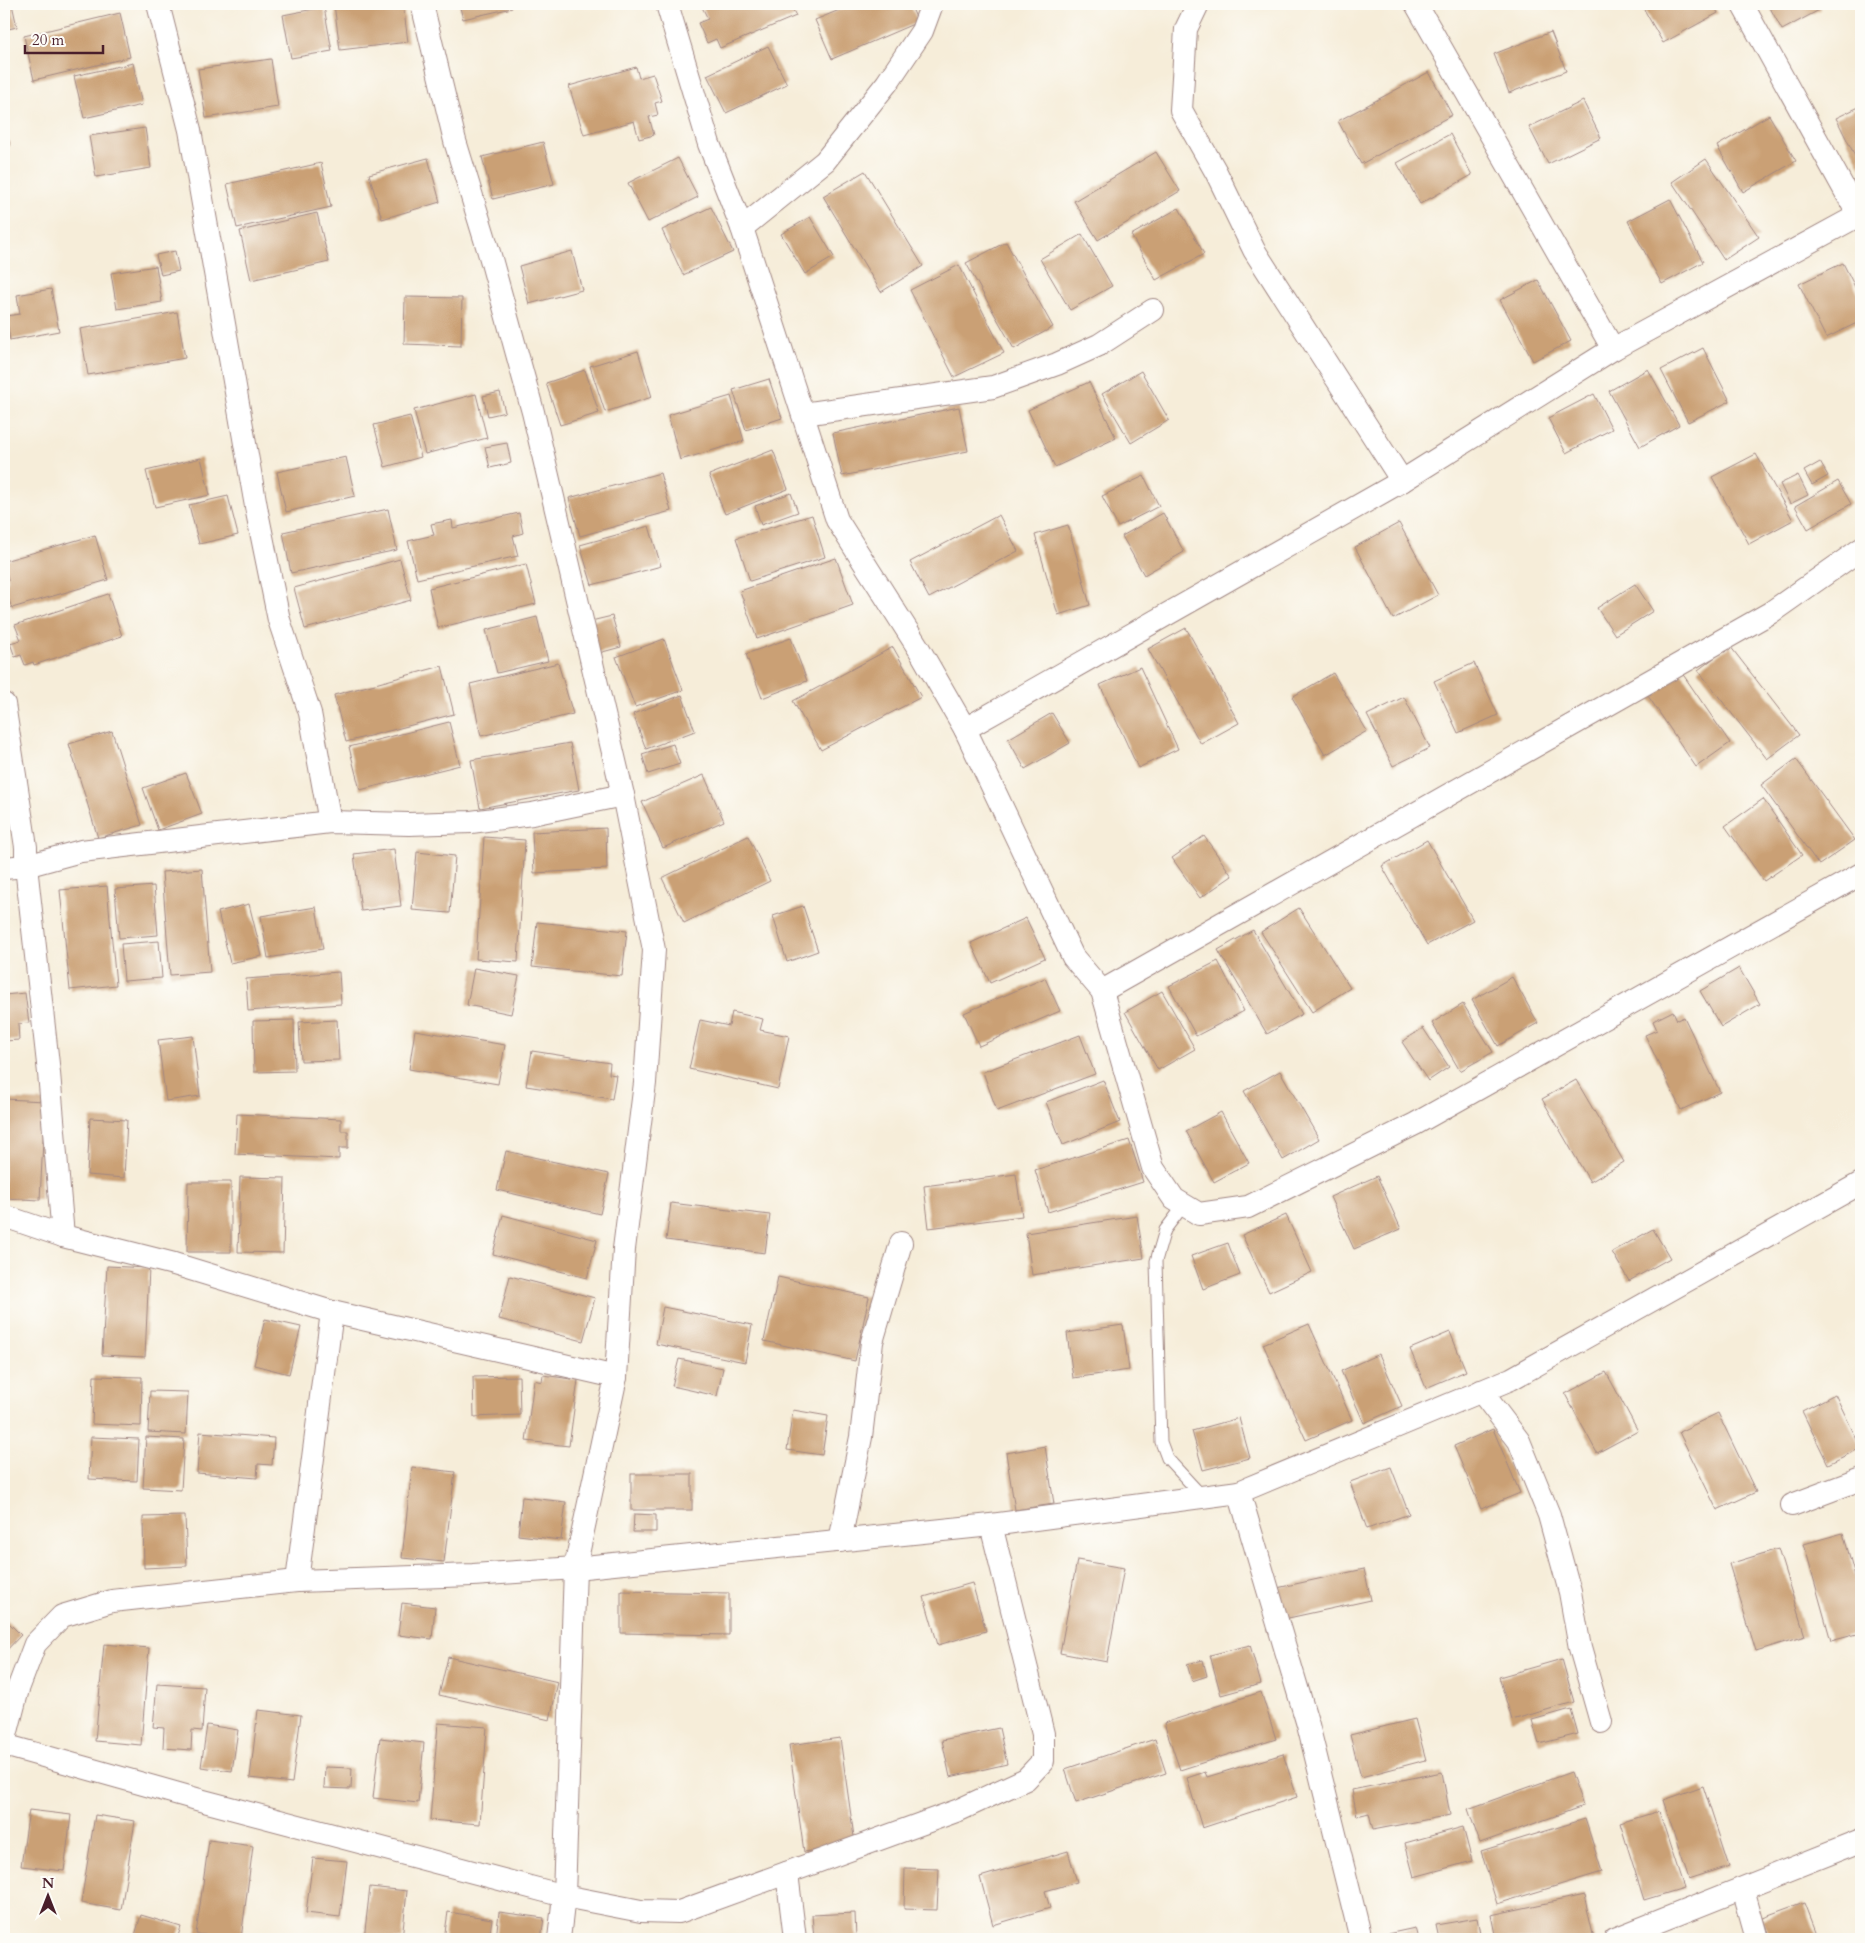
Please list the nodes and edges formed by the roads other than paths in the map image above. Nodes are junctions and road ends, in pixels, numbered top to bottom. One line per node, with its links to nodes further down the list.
1 (158, 4): 18 (street)
2 (422, 4): 17 (street)
3 (667, 4): 9 (street)
4 (932, 4): 9 (street)
5 (1198, 4): 13 (street)
6 (1416, 4): 11 (street)
7 (1742, 4): 8 (street)
8 (1860, 215): 11 (street)
9 (742, 228): 12 (street)
10 (1153, 310): 12 (street)
11 (1613, 349): 13 (street)
12 (803, 414): 16 (street)
13 (1402, 481): 16 (street)
14 (1861, 549): 22 (street)
15 (4, 704): 19 (street)
16 (965, 729): 22 (street)
17 (623, 795): 18 (street); 29 (street)
18 (330, 822): 19 (street)
19 (26, 866): 20 (street); 26 (street)
20 (4, 868)
21 (1861, 874): 24 (street)
22 (1102, 991): 24 (street)
23 (1861, 1184): 30 (street)
24 (1184, 1205): 33 (lane)
25 (4, 1216): 26 (street)
26 (63, 1236): 28 (street)
27 (901, 1244): 36 (street)
28 (332, 1312): 29 (street); 38 (street)
29 (616, 1376): 37 (street)
30 (1481, 1391): 32 (street); 39 (street)
31 (1861, 1479): 34 (street)
32 (1239, 1492): 33 (street); 47 (street)
33 (1203, 1497): 35 (street)
34 (1792, 1505)
35 (991, 1525): 36 (street); 42 (street)
36 (840, 1541): 37 (street)
37 (575, 1568): 38 (street); 44 (street)
38 (297, 1581): 40 (street)
39 (1601, 1722)
40 (4, 1744): 44 (street)
41 (1861, 1841): 43 (street)
42 (787, 1872): 44 (street); 46 (street)
43 (1744, 1889): 48 (street); 49 (street)
44 (564, 1896): 45 (street)
45 (559, 1939)
46 (795, 1939)
47 (1361, 1939)
48 (1615, 1939)
49 (1757, 1939)

